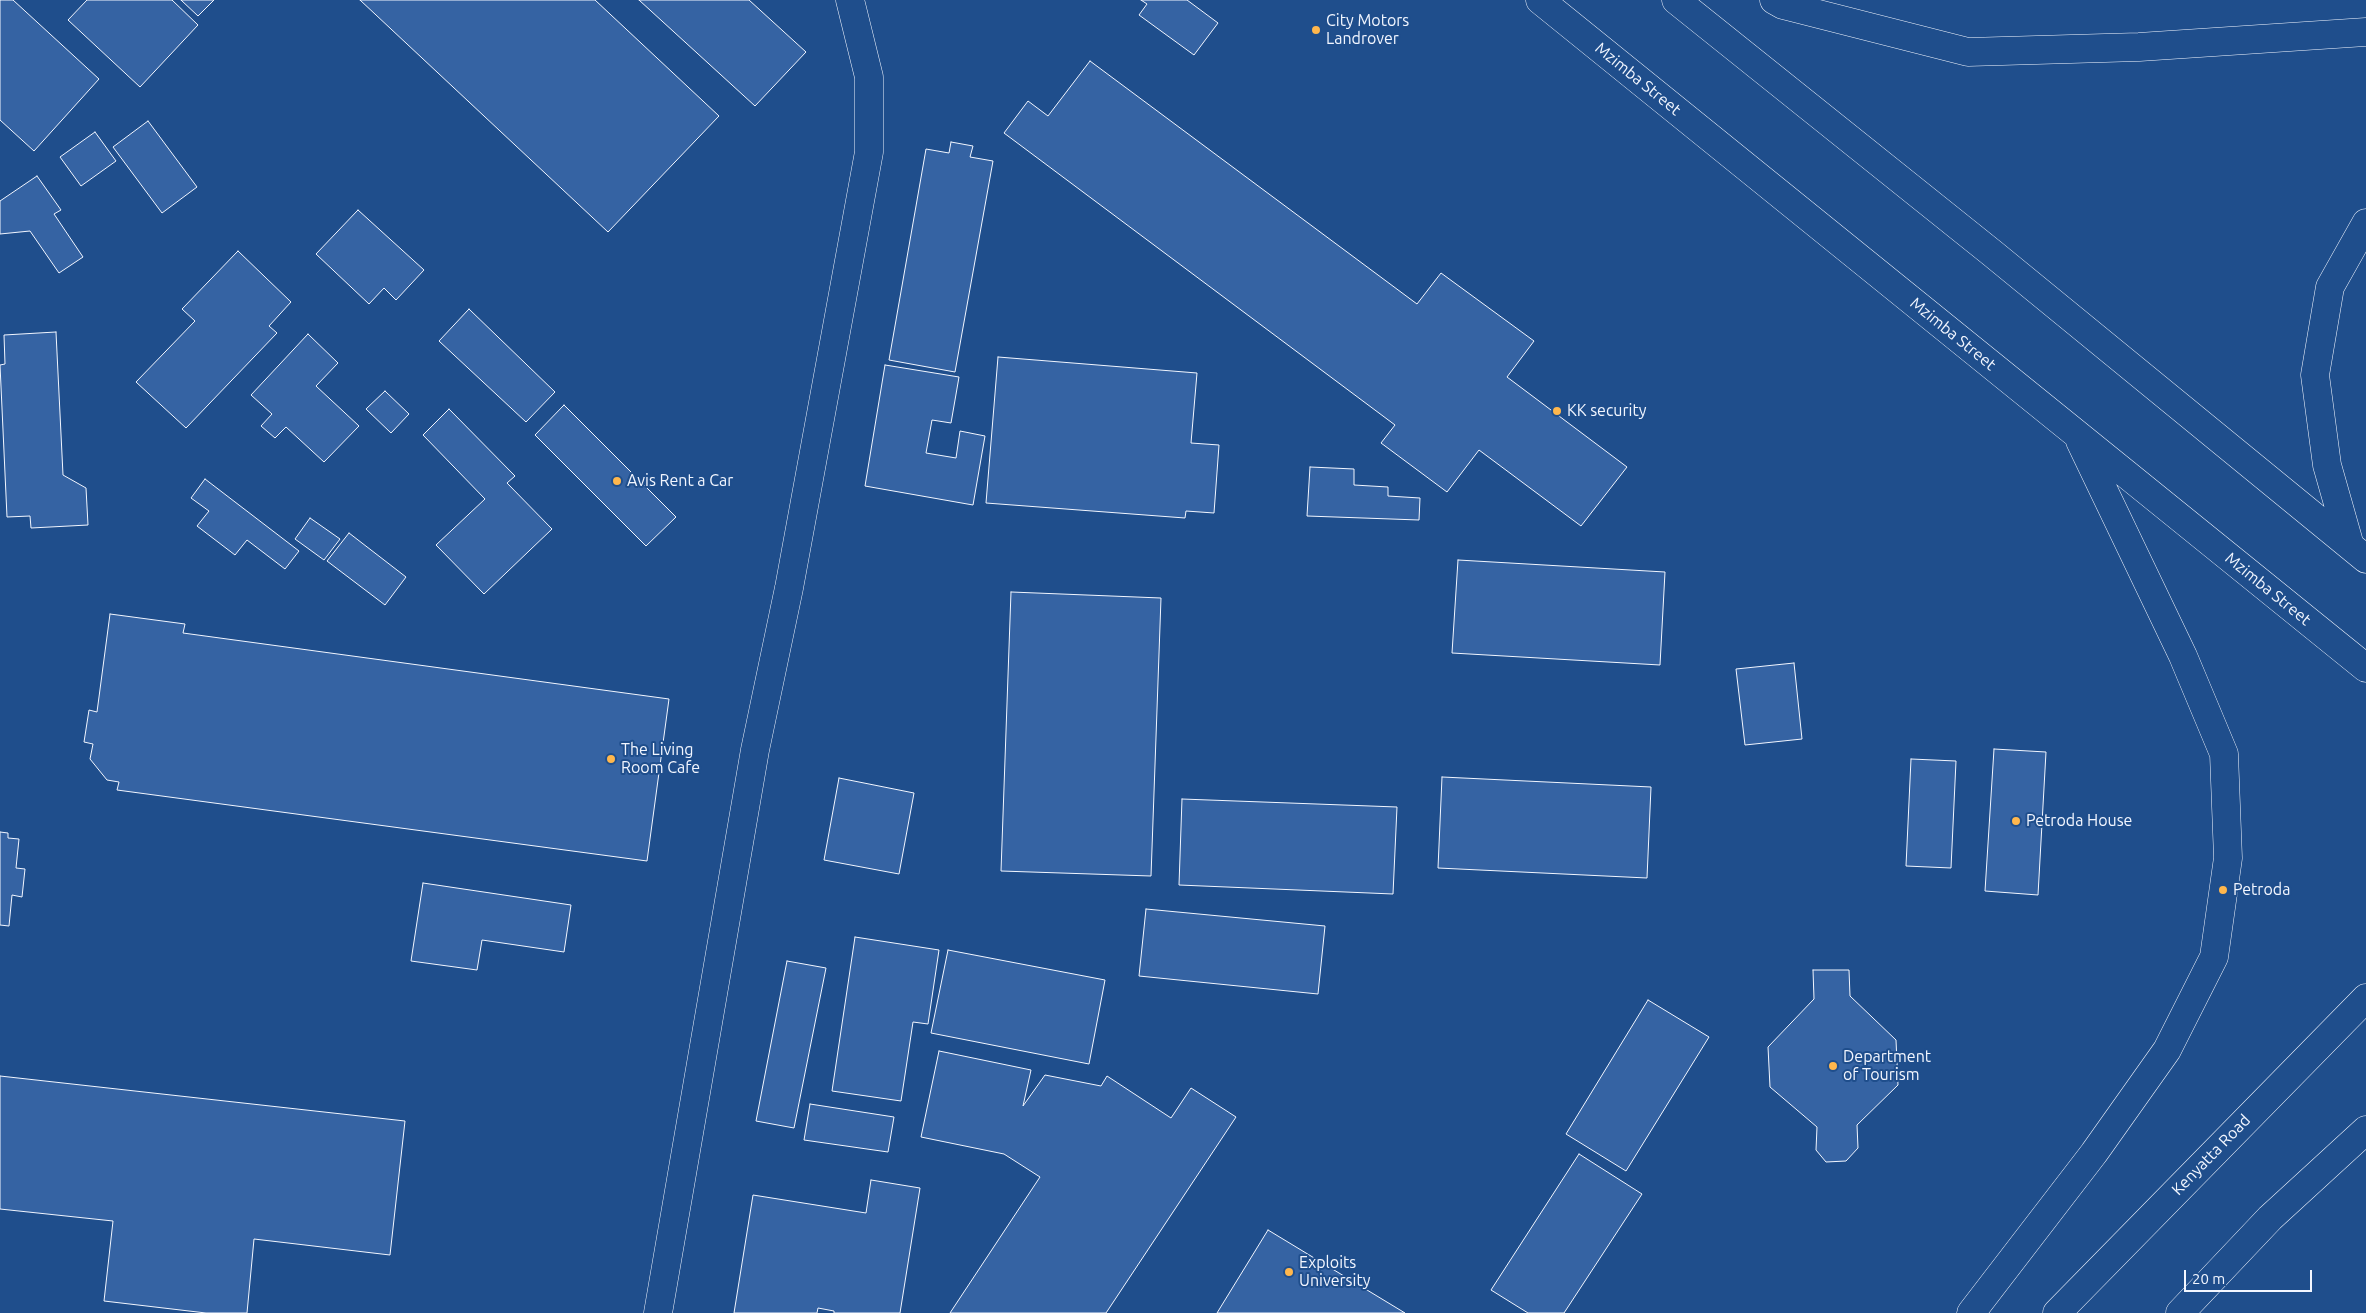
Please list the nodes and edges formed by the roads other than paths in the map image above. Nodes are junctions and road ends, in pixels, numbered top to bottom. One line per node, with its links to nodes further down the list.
1 (850, 0): 12 (main road)
2 (1540, 0): 7 (main road, Mzimba Street)
3 (1676, 0): 8 (main road)
4 (1774, 0): 5 (main road)
5 (2366, 32)
6 (2366, 223): 8 (main road)
7 (2076, 433): 9 (main road, Mzimba Street); 13 (main road)
8 (2358, 552)
9 (2366, 668)
10 (2366, 998): 14 (main road, Kenyatta Road)
11 (2366, 1130): 15 (main road)
12 (658, 1313)
13 (1971, 1313)
14 (2057, 1313)
15 (2180, 1313)

